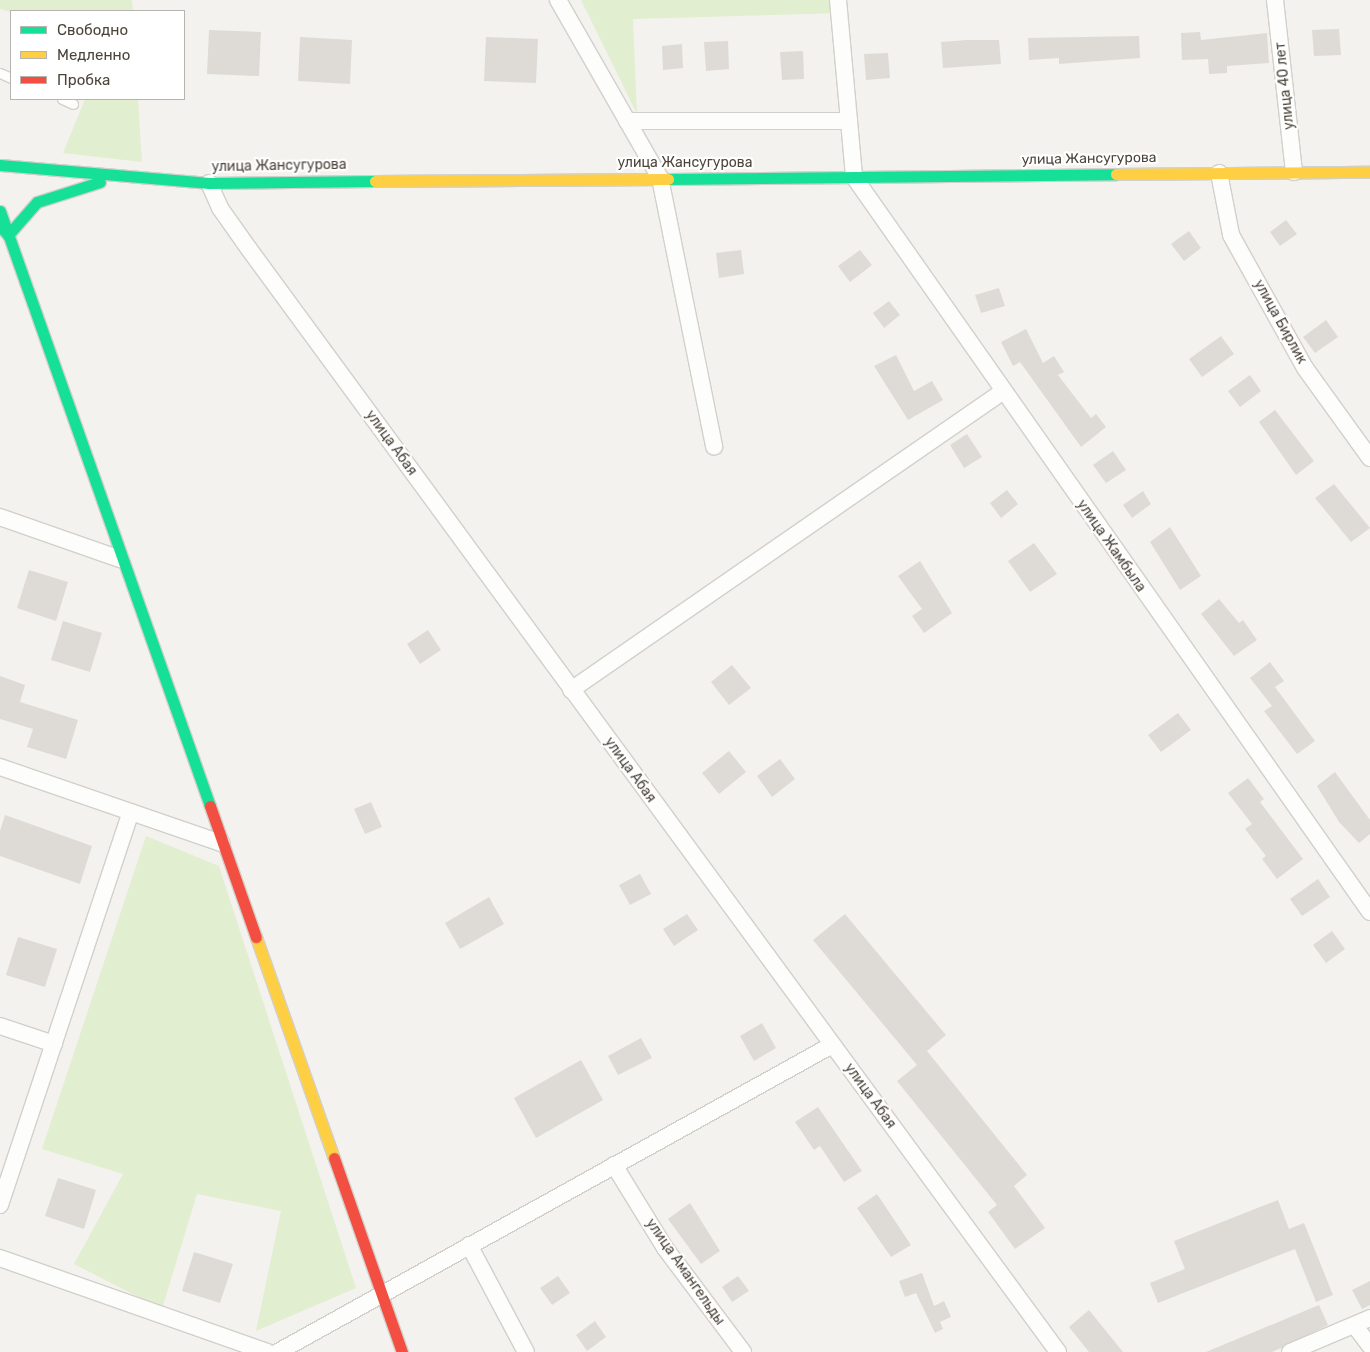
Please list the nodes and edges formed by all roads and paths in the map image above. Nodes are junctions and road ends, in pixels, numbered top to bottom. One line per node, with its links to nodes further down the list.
1 (558, 0): 6 (street)
2 (838, 0): 7 (street)
3 (1276, 0): 9 (street, улица 40 лет)
4 (64, 100): 5 (lane)
5 (73, 104)
6 (627, 121): 7 (street); 14 (street)
7 (849, 121): 12 (street)
8 (0, 166): 13 (main road, улица Жансугурова)
9 (1294, 172): 10 (main road, улица Жансугурова); 11 (main road, улица Жансугурова)
10 (1370, 172)
11 (1219, 173): 12 (main road, улица Жансугурова); 20 (street, улица Бирлик)
12 (854, 177): 14 (main road, улица Жансугурова); 18 (street, улица Жамбыла)
13 (117, 178): 15 (main road, улица Жансугурова); 17 (main road)
14 (660, 178): 15 (main road, улица Жансугурова); 19 (street)
15 (209, 183): 23 (street, улица Абая)
16 (0, 211): 17 (main road)
17 (4, 231): 22 (main road)
18 (1002, 392): 23 (street); 27 (street, улица Жамбыла)
19 (714, 447)
20 (1370, 458)
21 (0, 517): 22 (street)
22 (120, 559): 26 (main road)
23 (571, 690): 30 (street, улица Абая)
24 (0, 767): 25 (street)
25 (132, 812): 26 (street); 29 (street)
26 (221, 843): 35 (main road)
27 (1370, 912)
28 (0, 1026): 29 (street)
29 (54, 1044): 32 (street)
30 (832, 1045): 31 (street); 44 (street, улица Абая)
31 (614, 1165): 33 (street); 43 (street, улица Амангельды)
32 (0, 1205)
33 (469, 1245): 35 (street); 42 (street)
34 (0, 1258): 39 (street)
35 (381, 1294): 40 (street); 41 (main road)
36 (1370, 1318): 37 (street)
37 (1355, 1326): 38 (street); 45 (street)
38 (1370, 1346)
39 (266, 1352)
40 (278, 1352)
41 (402, 1352)
42 (526, 1352)
43 (743, 1352)
44 (1058, 1352)
45 (1290, 1352)

